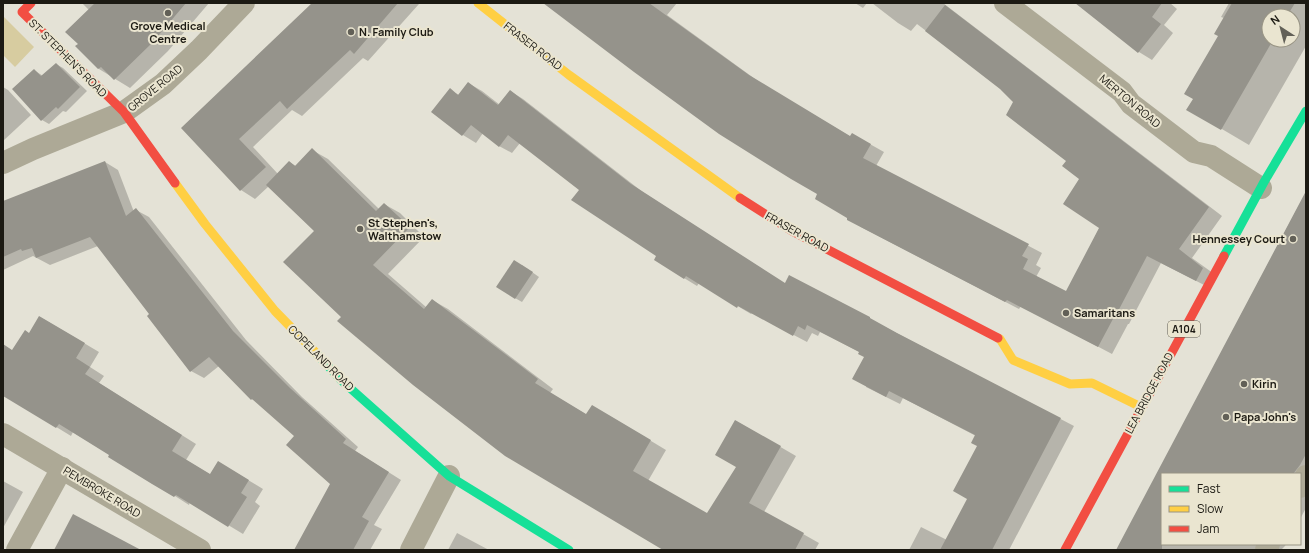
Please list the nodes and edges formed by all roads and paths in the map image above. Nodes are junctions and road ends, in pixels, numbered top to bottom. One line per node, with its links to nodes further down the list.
1 (31, 3): 6 (street, ST. STEPHEN'S ROAD)
2 (244, 3): 6 (street, GROVE ROAD)
3 (478, 3): 9 (street, FRASER ROAD)
4 (1005, 3): 8 (street, MERTON ROAD)
5 (1306, 111): 8 (street, LEA BRIDGE ROAD / A104)
6 (124, 112): 7 (street, GROVE ROAD); 12 (street, COPELAND ROAD)
7 (3, 163)
8 (1261, 188): 9 (street, LEA BRIDGE ROAD / A104)
9 (1141, 408): 19 (street, LEA BRIDGE ROAD / A104)
10 (3, 434): 11 (street, PEMBROKE ROAD)
11 (62, 468): 15 (street); 16 (street, PEMBROKE ROAD)
12 (449, 476): 17 (street); 18 (street, COPELAND ROAD)
13 (1306, 476): 14 (street)
14 (1301, 486)
15 (17, 550)
16 (200, 550)
17 (411, 550)
18 (569, 550)
19 (1065, 550)

